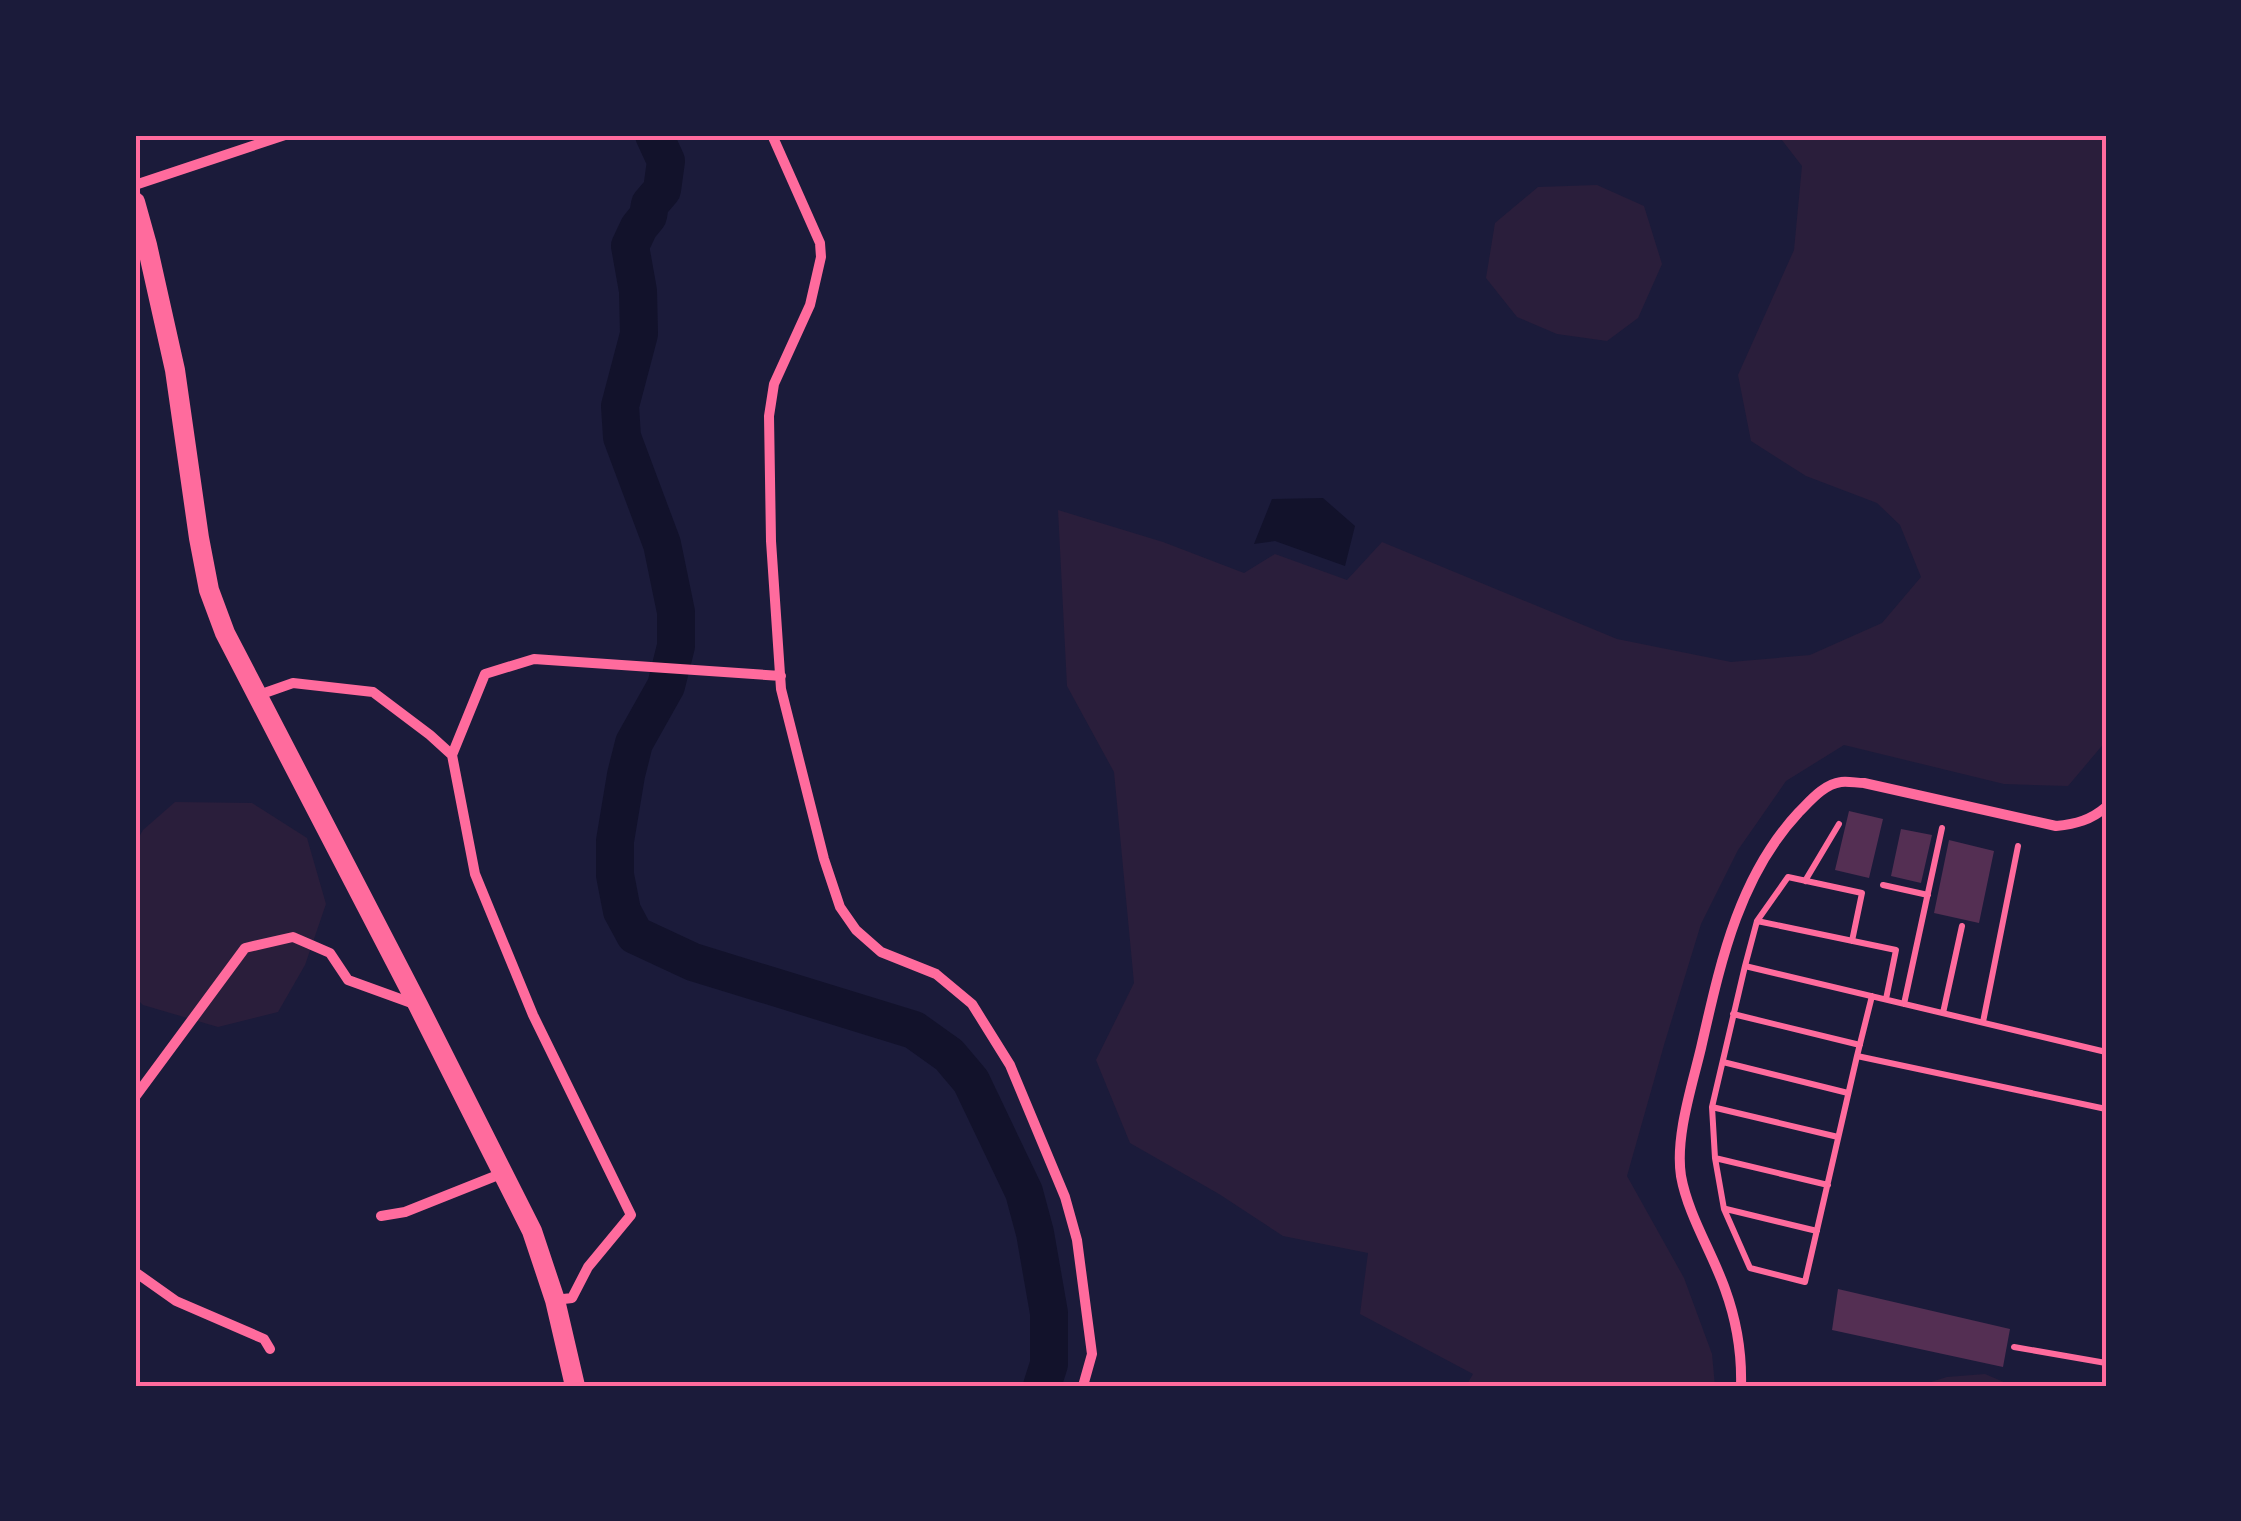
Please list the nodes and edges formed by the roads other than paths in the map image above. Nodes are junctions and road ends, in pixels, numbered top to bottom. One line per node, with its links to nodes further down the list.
1 (285, 135): 3 (street)
2 (772, 135): 5 (street)
3 (135, 185)
4 (135, 202): 6 (main road)
5 (781, 676): 7 (street); 47 (street)
6 (256, 696): 7 (street); 22 (main road)
7 (452, 755): 42 (street)
8 (2106, 807): 48 (street)
9 (1839, 824): 12 (lane)
10 (1942, 828): 14 (lane)
11 (2018, 846): 25 (lane)
12 (1804, 881): 15 (lane); 17 (lane)
13 (1883, 885): 14 (lane)
14 (1928, 895): 21 (lane)
15 (1757, 921): 17 (lane); 18 (lane)
16 (1962, 926): 23 (lane)
17 (1852, 941): 20 (lane)
18 (1744, 966): 19 (lane); 24 (lane)
19 (1872, 996): 20 (lane); 26 (lane)
20 (1886, 999): 21 (lane)
21 (1904, 1004): 23 (lane)
22 (418, 1005): 31 (street); 36 (main road)
23 (1943, 1013): 25 (lane)
24 (1733, 1014): 26 (lane); 29 (lane)
25 (1984, 1022): 27 (lane)
26 (1860, 1044): 28 (lane)
27 (2106, 1052)
28 (1857, 1056): 30 (lane); 33 (lane)
29 (1723, 1062): 30 (lane); 32 (lane)
30 (1848, 1093): 34 (lane)
31 (135, 1097)
32 (1712, 1107): 34 (lane); 35 (lane)
33 (2106, 1108)
34 (1838, 1137): 37 (lane)
35 (1715, 1158): 37 (lane); 38 (lane)
36 (503, 1174): 39 (street); 42 (main road)
37 (1828, 1185): 40 (lane)
38 (1724, 1208): 40 (lane); 40 (lane)
39 (381, 1216)
40 (1818, 1231)
41 (135, 1272): 44 (street)
42 (556, 1300): 46 (main road)
43 (2014, 1347): 45 (lane)
44 (270, 1349)
45 (2106, 1363)
46 (575, 1386)
47 (1083, 1386)
48 (1741, 1386)

